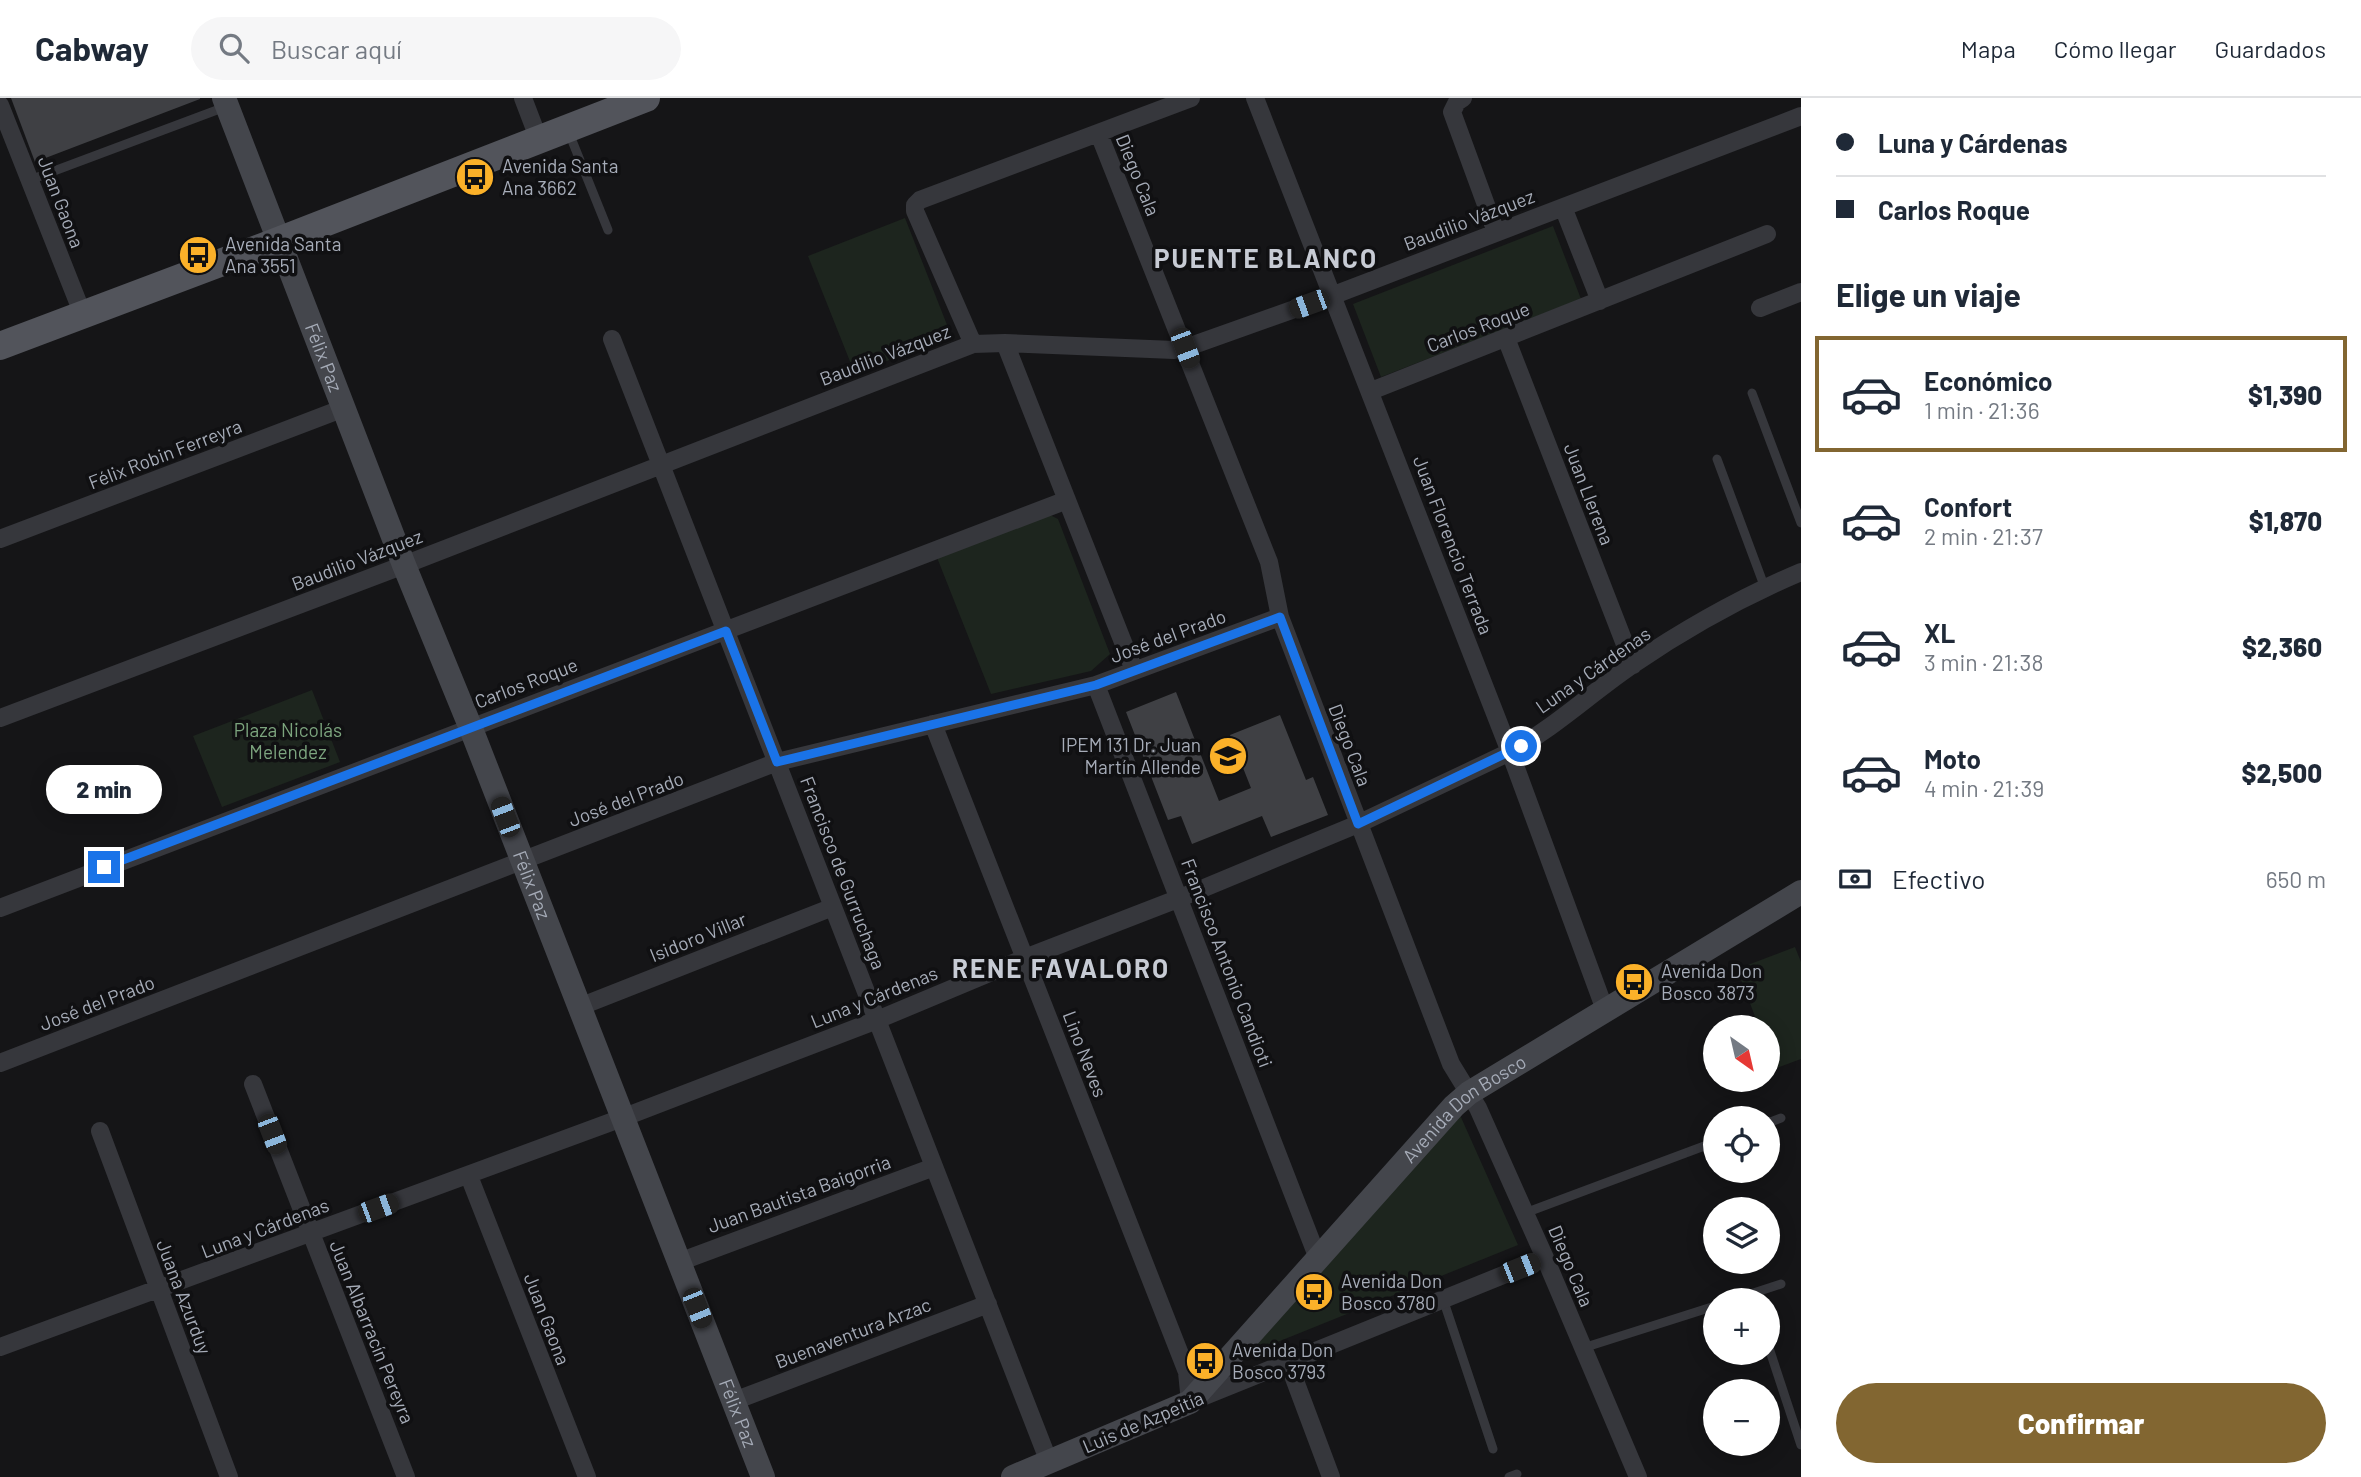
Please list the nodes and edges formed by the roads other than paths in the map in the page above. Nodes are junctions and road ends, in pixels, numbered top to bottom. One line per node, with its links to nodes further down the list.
1 (523, 98): 11 (street)
2 (646, 98): 9 (main road)
3 (1191, 98): 10 (street)
4 (1255, 98): 19 (street, Juan Florencio Terrada)
5 (1463, 98): 15 (street)
6 (225, 102): 12 (lane); 17 (main road, Félix Paz)
7 (0, 104): 12 (street, Juan Gaona)
8 (1801, 116): 13 (street, Baudilio Vázquez)
9 (567, 129): 11 (main road); 14 (lane)
10 (1099, 134): 26 (street); 28 (street, Diego Cala)
11 (539, 140): 17 (main road)
12 (30, 180): 22 (street, Juan Gaona)
13 (1563, 207): 15 (street, Baudilio Vázquez); 20 (street)
14 (608, 230)
15 (1496, 232): 19 (street, Baudilio Vázquez)
16 (1767, 234): 20 (street, Carlos Roque)
17 (279, 241): 22 (main road); 31 (main road, Félix Paz)
18 (1801, 292): 21 (street)
19 (1334, 295): 28 (street, Baudilio Vázquez); 29 (street, Juan Florencio Terrada)
20 (1600, 301): 23 (street, Carlos Roque)
21 (1760, 308)
22 (83, 315): 27 (main road)
23 (1506, 338): 29 (street, Carlos Roque); 42 (street, Juan Llerena)
24 (612, 339): 33 (street, Francisco de Gurruchaga)
25 (1005, 343): 26 (street, Baudilio Vázquez); 28 (street, Baudilio Vázquez); 34 (street)
26 (973, 344): 33 (street, Baudilio Vázquez)
27 (0, 346)
28 (1185, 348): 40 (street, Diego Cala)
29 (1371, 391): 48 (street, Juan Florencio Terrada)
30 (1752, 393): 35 (lane)
31 (344, 408): 36 (street, Félix Robin Ferreyra); 37 (main road, Félix Paz)
32 (1717, 459): 39 (lane)
33 (660, 464): 37 (street, Baudilio Vázquez); 41 (street, Francisco de Gurruchaga)
34 (1067, 500): 41 (street, Carlos Roque); 43 (street)
35 (1801, 523)
36 (0, 539)
37 (404, 565): 45 (street, Baudilio Vázquez); 47 (main road, Félix Paz)
38 (1801, 572): 39 (street, Luna y Cárdenas)
39 (1765, 588): 42 (street, Luna y Cárdenas)
40 (1280, 617): 43 (street, José del Prado); 50 (street, Diego Cala)
41 (726, 631): 47 (street, Carlos Roque); 49 (street, Francisco de Gurruchaga)
42 (1633, 665): 48 (street, Luna y Cárdenas)
43 (1134, 670): 44 (street, José del Prado)
44 (1096, 685): 46 (street, José del Prado); 53 (street, Francisco Antonio Candioti)
45 (0, 718)
46 (933, 724): 49 (street, José del Prado); 56 (street, Lino Neves)
47 (470, 726): 51 (main road, Félix Paz); 55 (street, Carlos Roque)
48 (1510, 752): 50 (street, Luna y Cárdenas); 58 (street, Juan Florencio Terrada)
49 (777, 762): 51 (street, José del Prado); 54 (street, Francisco de Gurruchaga)
50 (1358, 824): 53 (street, Luna y Cárdenas); 62 (street, Diego Cala)
51 (522, 862): 57 (main road, Félix Paz); 60 (street, José del Prado)
52 (1801, 892): 58 (main road, Avenida Don Bosco)
53 (1180, 898): 56 (street, Luna y Cárdenas); 70 (street, Francisco Antonio Candioti)
54 (833, 906): 57 (street, Isidoro Villar); 59 (street, Francisco de Gurruchaga)
55 (0, 908)
56 (1025, 958): 59 (street, Luna y Cárdenas); 84 (street, Lino Neves)
57 (579, 1007): 63 (main road, Félix Paz)
58 (1605, 1010): 62 (main road, Avenida Don Bosco)
59 (877, 1020): 63 (street, Luna y Cárdenas); 66 (street, Francisco de Gurruchaga)
60 (0, 1063)
61 (253, 1084): 69 (street, Juan Albarracín Pereyra)
62 (1469, 1093): 68 (street, Diego Cala); 70 (main road, Avenida Don Bosco)
63 (622, 1118): 67 (street, Luna y Cárdenas); 72 (main road, Félix Paz)
64 (100, 1131): 75 (street, Juana Azurduy)
65 (1703, 1146): 68 (lane)
66 (934, 1167): 72 (street, Juan Bautista Baigorria); 77 (street, Francisco de Gurruchaga)
67 (469, 1175): 69 (street, Luna y Cárdenas); 90 (street, Juan Gaona)
68 (1525, 1213): 71 (street, Diego Cala)
69 (310, 1233): 75 (street, Luna y Cárdenas); 89 (street, Juan Albarracín Pereyra)
70 (1317, 1256): 84 (main road, Avenida Don Bosco)
71 (1545, 1258): 76 (street, Luis de Azpeitía); 80 (street, Diego Cala)
72 (679, 1262): 83 (main road, Félix Paz)
73 (1781, 1284): 74 (lane)
74 (1769, 1288)
75 (159, 1290): 79 (street, Luna y Cárdenas); 88 (street, Juana Azurduy)
76 (1443, 1299): 81 (street, Luis de Azpeitía); 86 (lane)
77 (988, 1304): 83 (street, Buenaventura Arzac); 87 (street, Francisco de Gurruchaga)
78 (1703, 1310): 80 (lane)
79 (0, 1347)
80 (1583, 1348): 94 (street, Diego Cala)
81 (1288, 1362): 84 (street, Luis de Azpeitía); 93 (street)
82 (1775, 1365): 85 (lane)
83 (734, 1401): 91 (main road, Félix Paz)
84 (1190, 1402): 87 (main road, Luis de Azpeitía)
85 (1801, 1445)
86 (1493, 1449)
87 (1049, 1462): 92 (main road, Luis de Azpeitía)
88 (229, 1477)
89 (406, 1477)
90 (587, 1477)
91 (764, 1477)
92 (1013, 1477)
93 (1331, 1477)
94 (1638, 1477)

